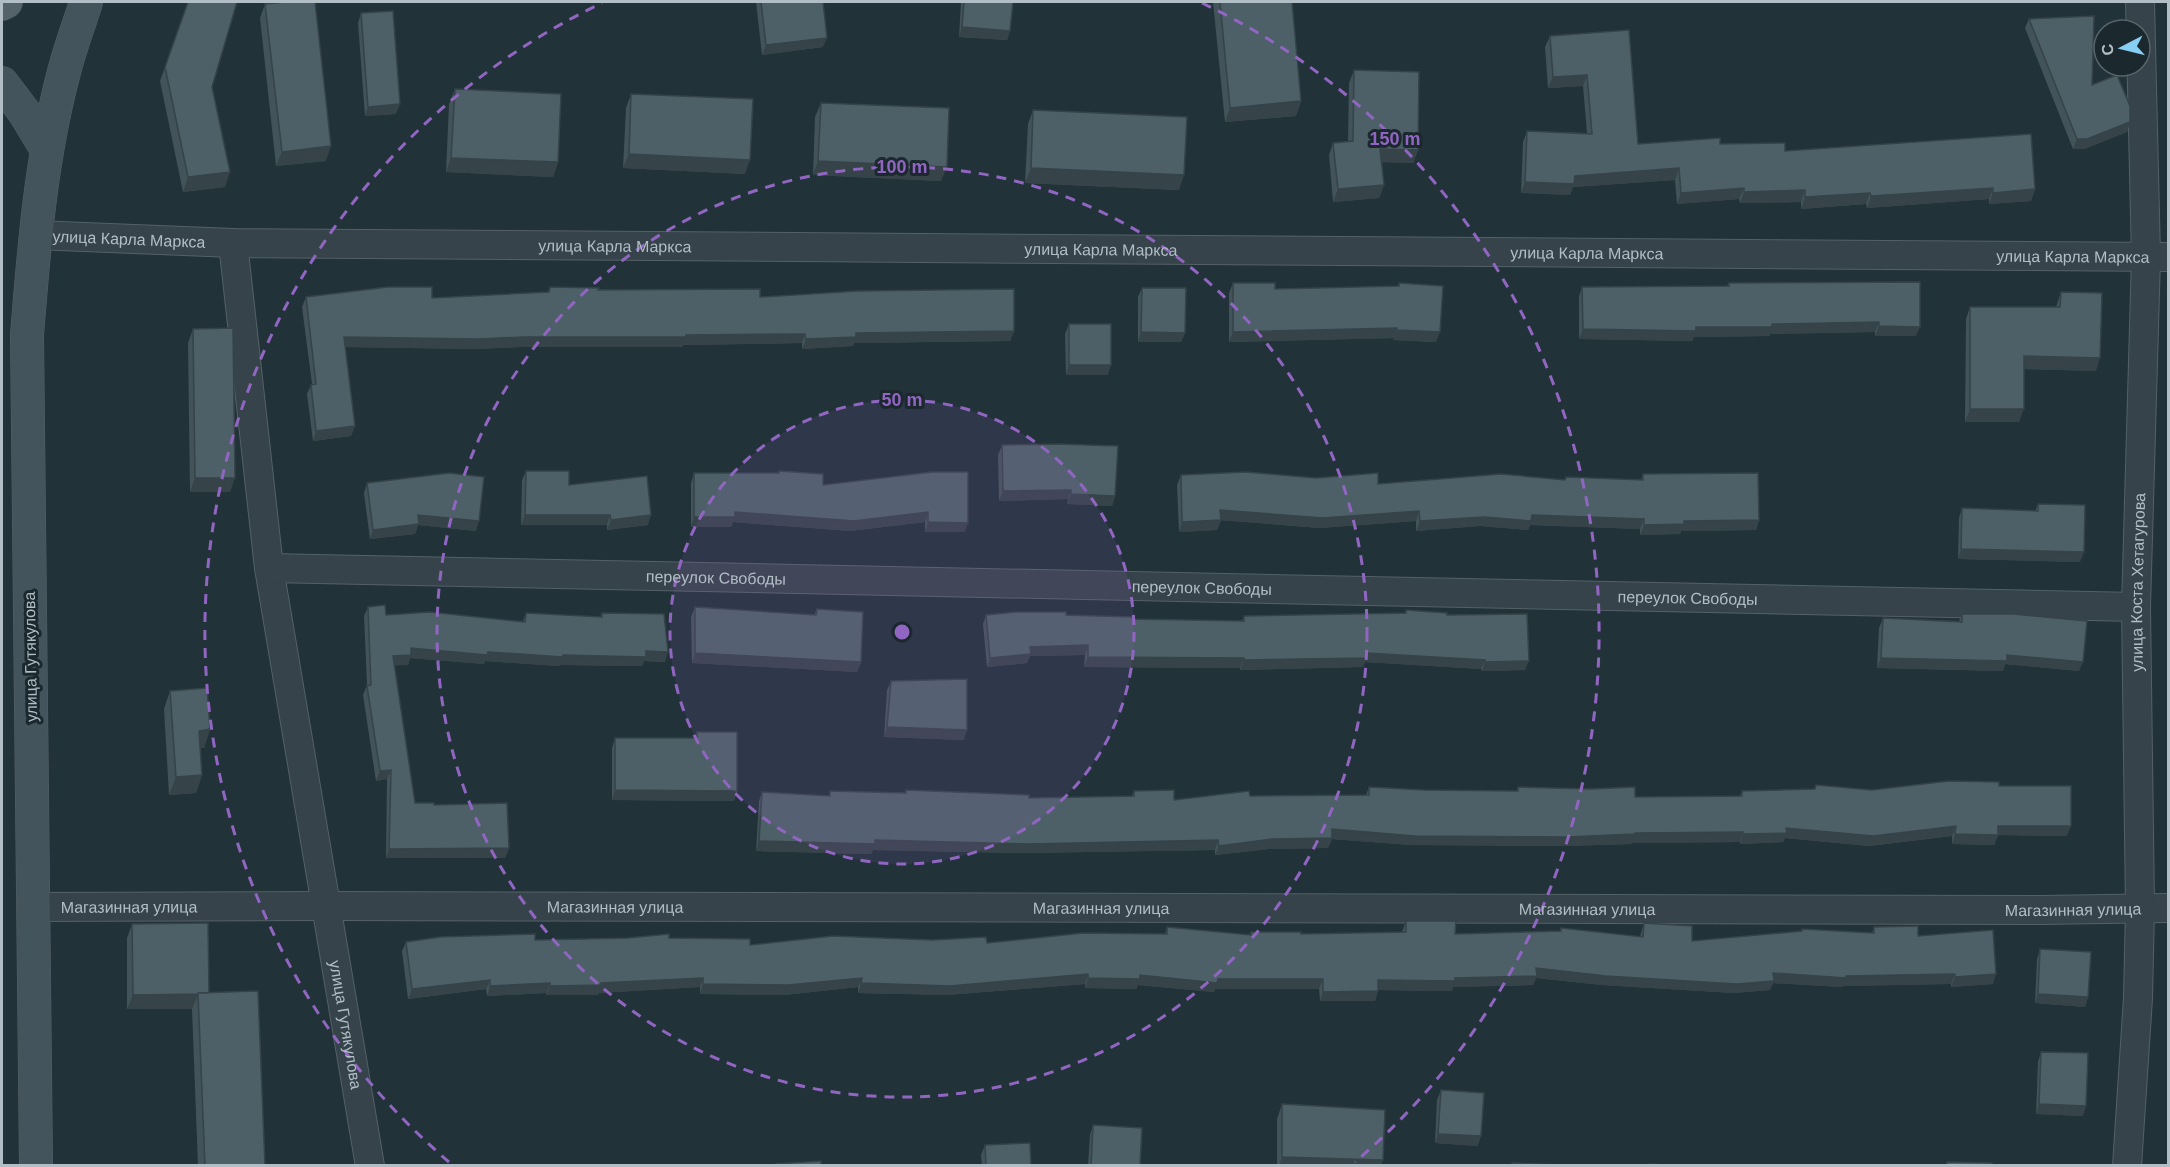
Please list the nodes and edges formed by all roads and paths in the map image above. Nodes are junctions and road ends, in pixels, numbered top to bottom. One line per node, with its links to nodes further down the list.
1 (6, 2): 4 (main road)
2 (86, 2): 6 (main road, улица Гутякулова)
3 (2140, 2): 9 (street, улица Коста Хетагурова)
4 (2, 4)
5 (2, 83): 6 (main road)
6 (47, 150): 7 (main road, улица Гутякулова)
7 (34, 235): 8 (street, улица Карла Маркса); 13 (main road, улица Гутякулова)
8 (233, 243): 9 (street, улица Карла Маркса); 10 (street, улица Гутякулова)
9 (2158, 257): 11 (street, улица Коста Хетагурова)
10 (268, 568): 11 (street, переулок Свободы); 12 (street, улица Гутякулова)
11 (2136, 607): 14 (street, улица Коста Хетагурова)
12 (326, 906): 13 (street, Магазинная улица); 14 (street, Магазинная улица); 17 (street, улица Гутякулова)
13 (33, 907): 16 (main road, улица Гутякулова)
14 (2140, 908): 15 (street, Магазинная улица); 18 (street, улица Коста Хетагурова)
15 (2169, 908)
16 (36, 1166)
17 (370, 1166)
18 (2127, 1166)

